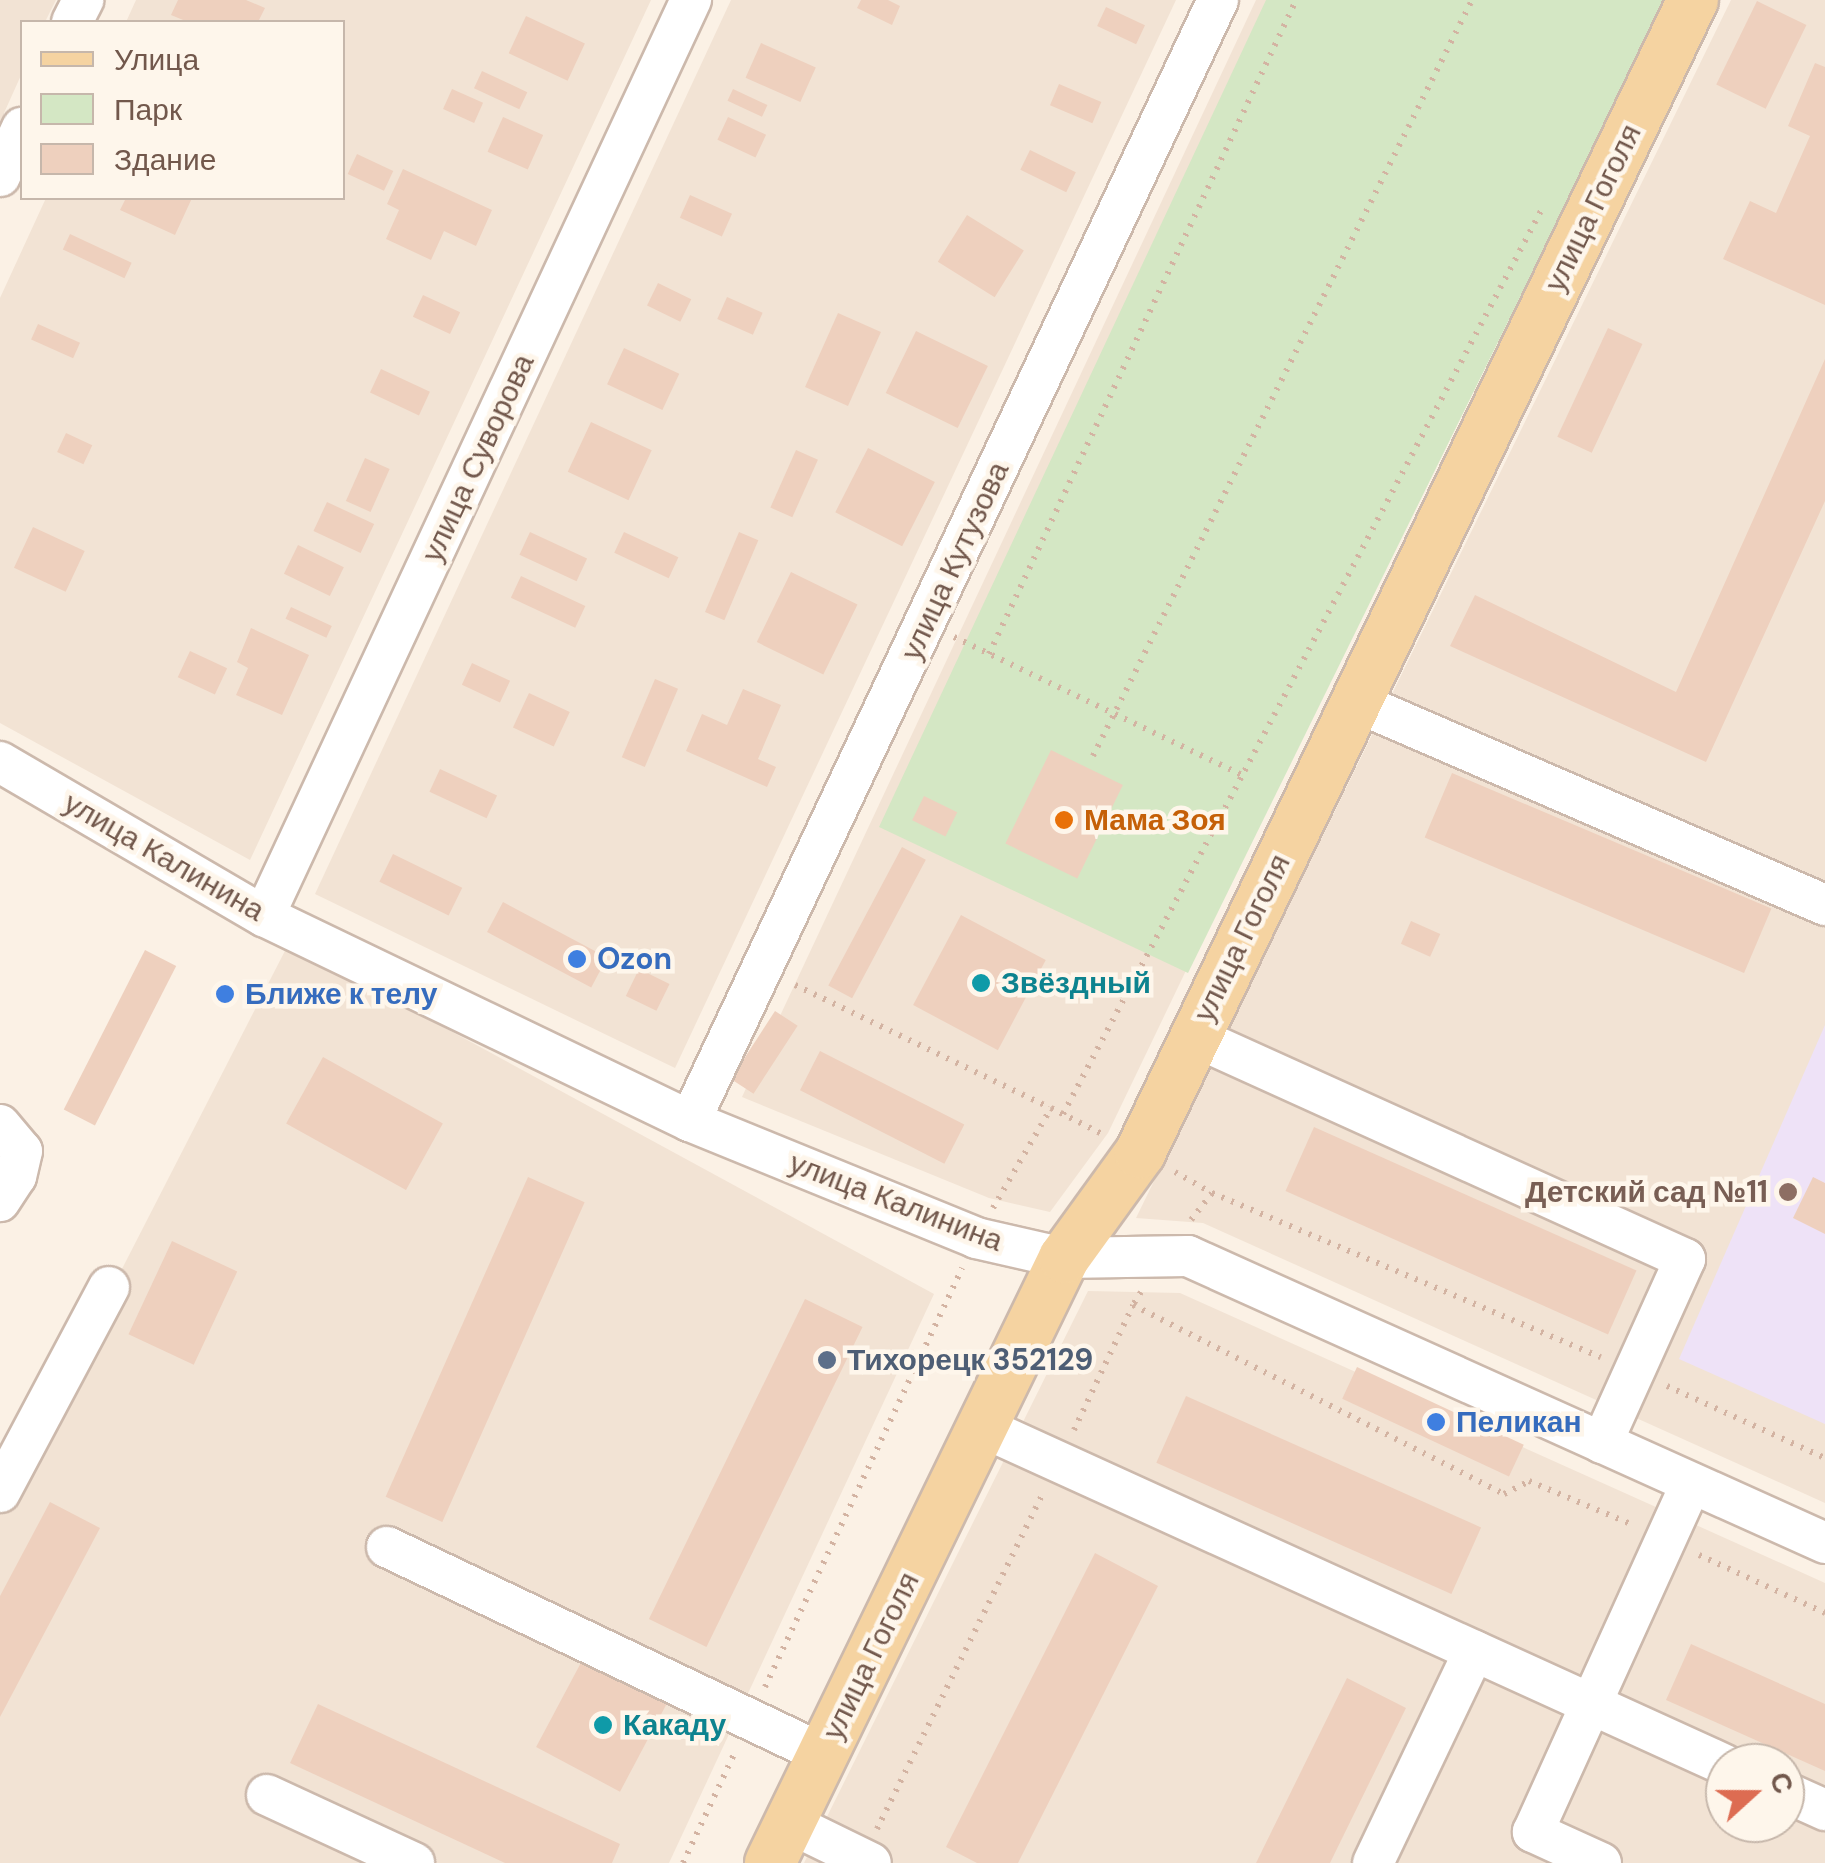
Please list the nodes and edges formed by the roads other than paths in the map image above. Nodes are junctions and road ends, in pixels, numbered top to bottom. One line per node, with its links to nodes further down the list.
1 (691, 0): 9 (street, улица Суворова)
2 (1218, 0): 11 (street, улица Кутузова)
3 (1692, 0): 6 (main road, улица Гоголя)
4 (20, 132): 5 (street)
5 (0, 176)
6 (1356, 702): 8 (street); 10 (main road, улица Гоголя)
7 (0, 762): 9 (street, улица Калинина)
8 (1825, 905)
9 (264, 916): 11 (street, улица Калинина)
10 (1195, 1036): 14 (main road, улица Гоголя); 17 (street)
11 (690, 1121): 14 (street, улица Калинина)
12 (0, 1126): 13 (street)
13 (0, 1200)
14 (1064, 1258): 16 (main road, улица Гоголя); 17 (street, улица Калинина)
15 (110, 1287): 19 (street)
16 (982, 1426): 22 (street); 24 (main road, улица Гоголя)
17 (1602, 1443): 18 (street, улица Калинина)
18 (1691, 1483): 20 (street, улица Калинина); 23 (street)
19 (0, 1492)
20 (1825, 1543)
21 (387, 1547): 24 (street)
22 (1474, 1650): 23 (street); 30 (street)
23 (1591, 1704): 25 (street); 31 (street)
24 (824, 1754): 27 (main road, улица Гоголя)
25 (1705, 1756)
26 (267, 1795): 29 (street)
27 (780, 1843): 28 (street)
28 (867, 1861)
29 (414, 1863)
30 (1373, 1863)
31 (1601, 1863)

